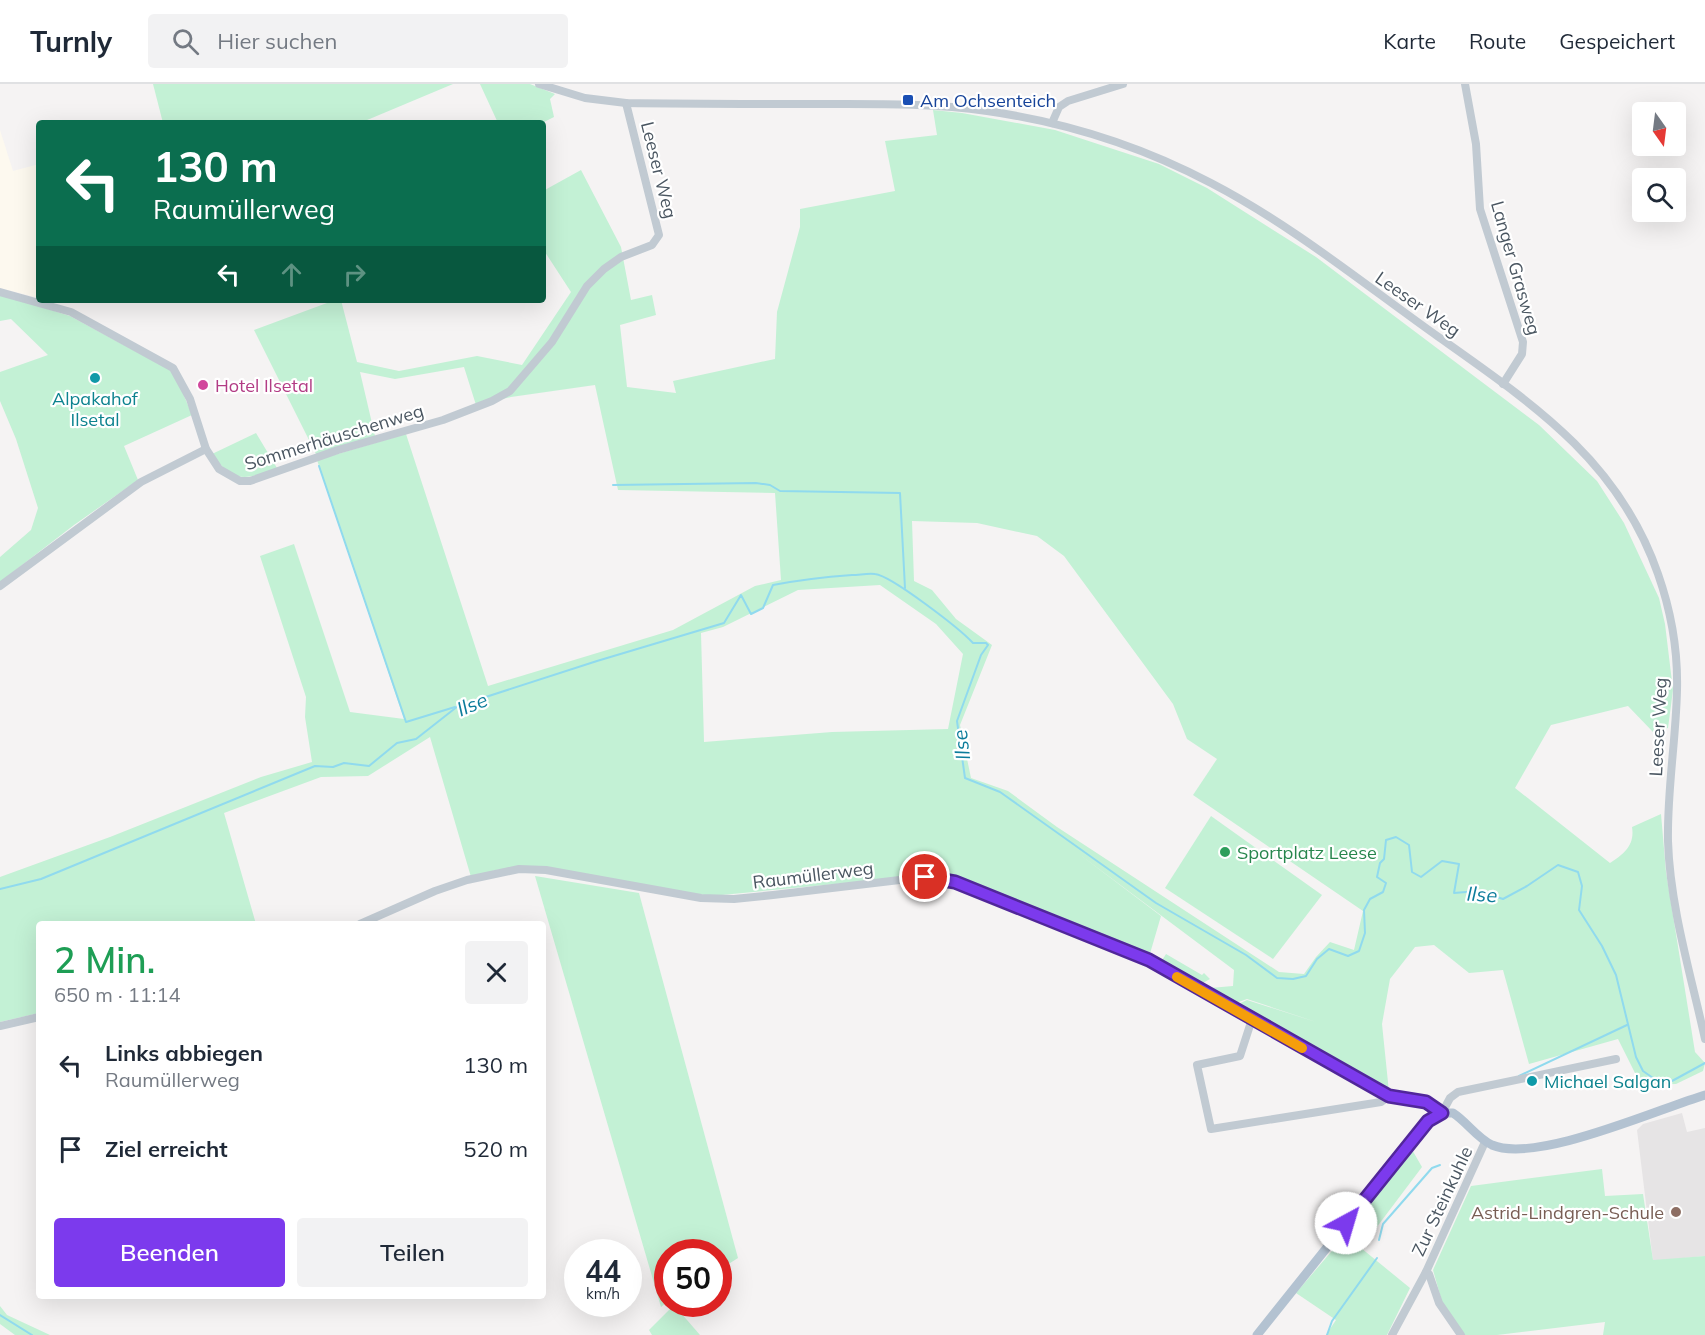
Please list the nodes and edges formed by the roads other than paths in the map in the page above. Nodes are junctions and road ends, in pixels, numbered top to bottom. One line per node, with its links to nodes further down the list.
1 (539, 84): 4 (street, Leeser Weg)
2 (1123, 84): 5 (street)
3 (1465, 84): 10 (street, Langer Grasweg)
4 (626, 103): 5 (street, Leeser Weg); 6 (street, Leeser Weg)
5 (1052, 123): 10 (street, Leeser Weg)
6 (621, 257): 11 (street, Sommerhäuschenweg)
7 (0, 292): 8 (street, Sommerhäuschenweg)
8 (36, 302)
9 (39, 303): 11 (street, Sommerhäuschenweg)
10 (1503, 384): 17 (street, Leeser Weg)
11 (206, 449): 12 (street)
12 (0, 586)
13 (367, 921): 15 (street, Raumüllerweg)
14 (36, 1018): 16 (street)
15 (1252, 1019): 20 (street, Raumüllerweg); 20 (street)
16 (0, 1026)
17 (1705, 1039)
18 (1616, 1059): 21 (street)
19 (1705, 1095): 22 (main road)
20 (1389, 1096): 21 (street, Raumüllerweg)
21 (1442, 1113): 22 (main road); 24 (main road)
22 (1485, 1142): 23 (street, Zur Steinkuhle)
23 (1426, 1272): 25 (street); 26 (street, Zur Steinkuhle)
24 (1257, 1335)
25 (1392, 1335)
26 (1461, 1335)

